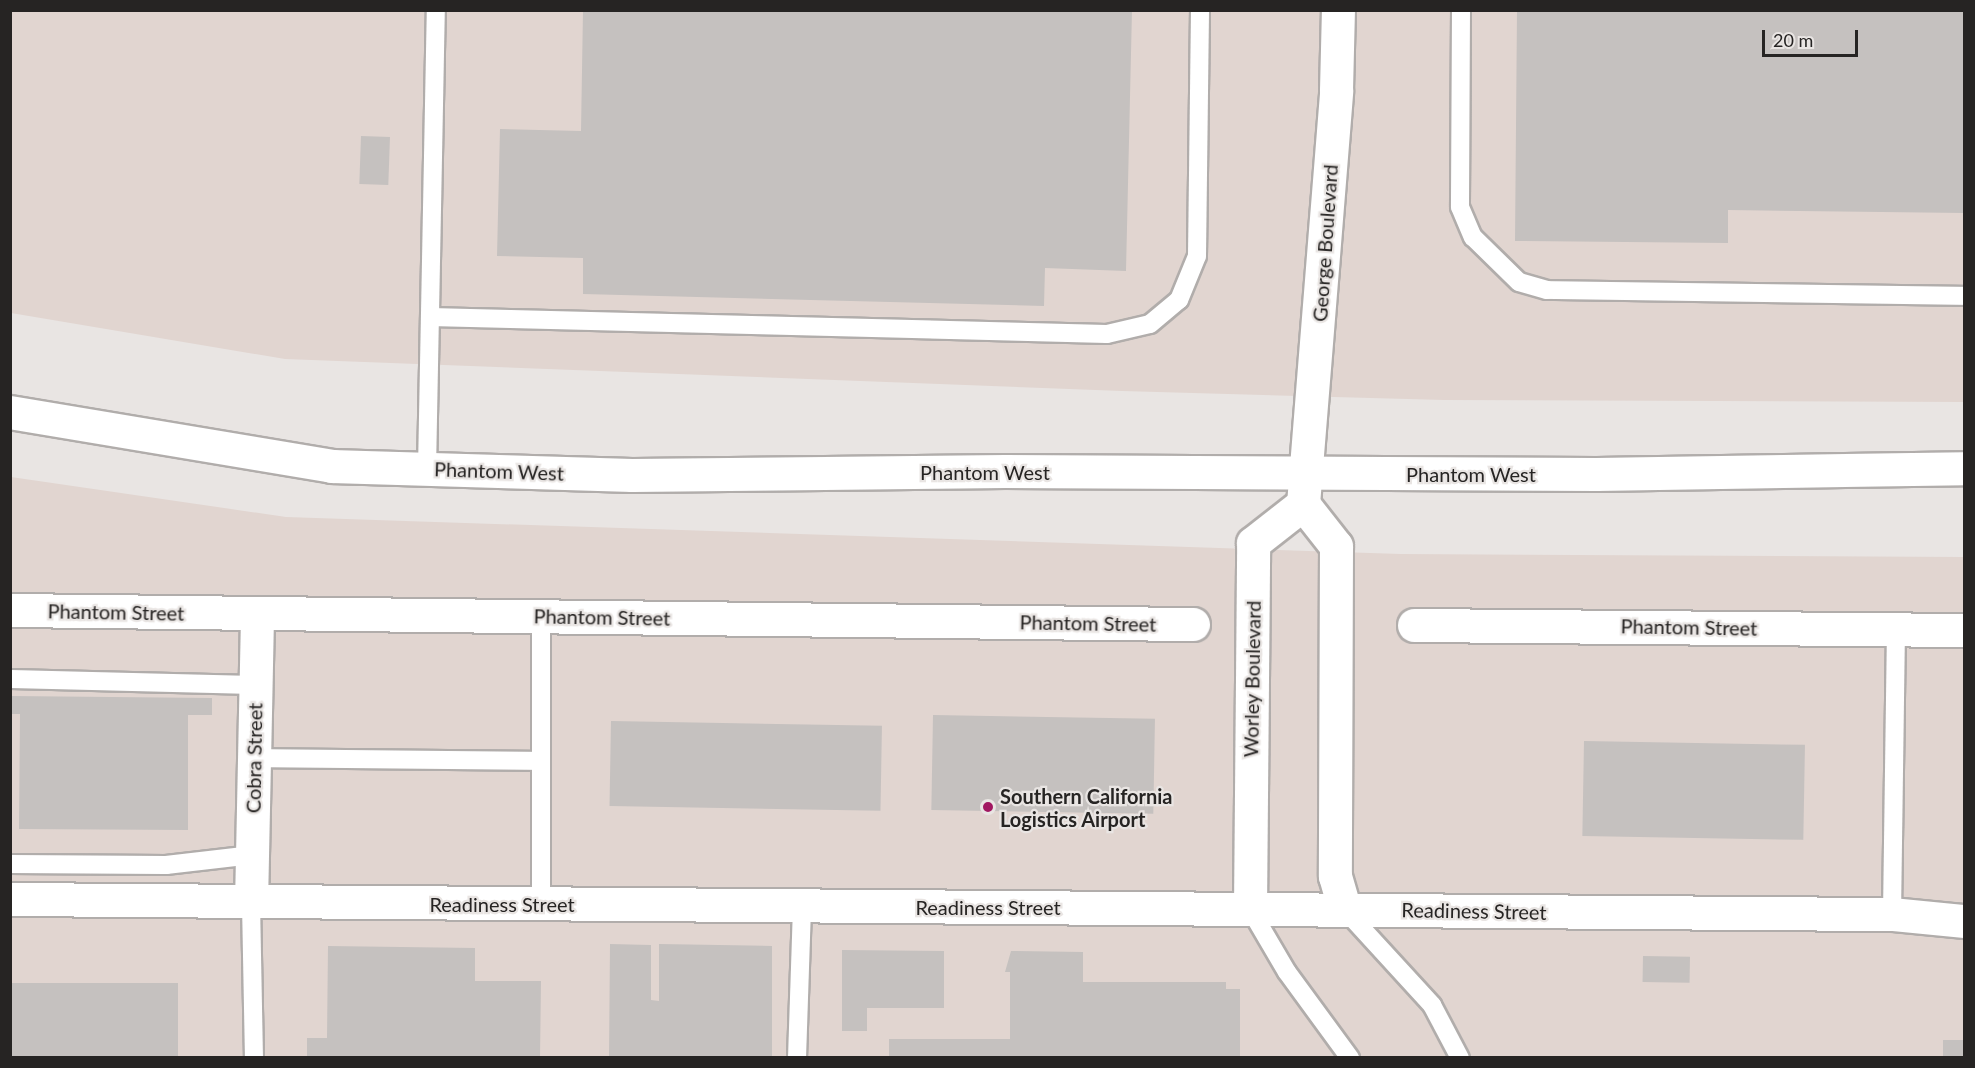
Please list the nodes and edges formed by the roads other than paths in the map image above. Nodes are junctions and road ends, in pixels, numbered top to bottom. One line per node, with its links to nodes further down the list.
1 (436, 10): 6 (lane)
2 (1200, 10): 6 (lane)
3 (1338, 10): 10 (street, George Boulevard)
4 (1461, 10): 5 (lane)
5 (1965, 296)
6 (430, 317): 9 (lane)
7 (10, 412): 9 (street, Phantom West)
8 (1965, 468): 10 (street, Phantom West)
9 (427, 469): 10 (street, Phantom West)
10 (1306, 489): 30 (street, Worley Boulevard); 31 (street)
11 (10, 610): 12 (street, Phantom Street)
12 (256, 614): 13 (street, Phantom Street); 19 (street, Cobra Street)
13 (541, 616): 14 (street, Phantom Street); 21 (lane)
14 (1193, 624)
15 (1414, 625): 16 (street, Phantom Street)
16 (1896, 629): 17 (street, Phantom Street); 32 (lane)
17 (1965, 630)
18 (10, 679): 19 (lane)
19 (255, 685): 20 (street, Cobra Street)
20 (253, 758): 21 (lane); 22 (street, Cobra Street)
21 (541, 761): 28 (lane)
22 (252, 855): 24 (lane); 27 (street, Cobra Street)
23 (10, 864): 24 (lane)
24 (166, 865): 26 (lane)
25 (10, 899): 26 (street, Readiness Street)
26 (160, 901): 27 (street, Readiness Street)
27 (251, 903): 28 (street, Readiness Street); 34 (lane)
28 (541, 905): 29 (street, Readiness Street)
29 (802, 906): 30 (street, Readiness Street); 35 (lane)
30 (1250, 909): 31 (street, Readiness Street); 36 (lane)
31 (1345, 910): 32 (street, Readiness Street); 37 (lane)
32 (1892, 914): 33 (street, Readiness Street)
33 (1965, 921)
34 (254, 1058)
35 (797, 1058)
36 (1350, 1058)
37 (1460, 1058)

